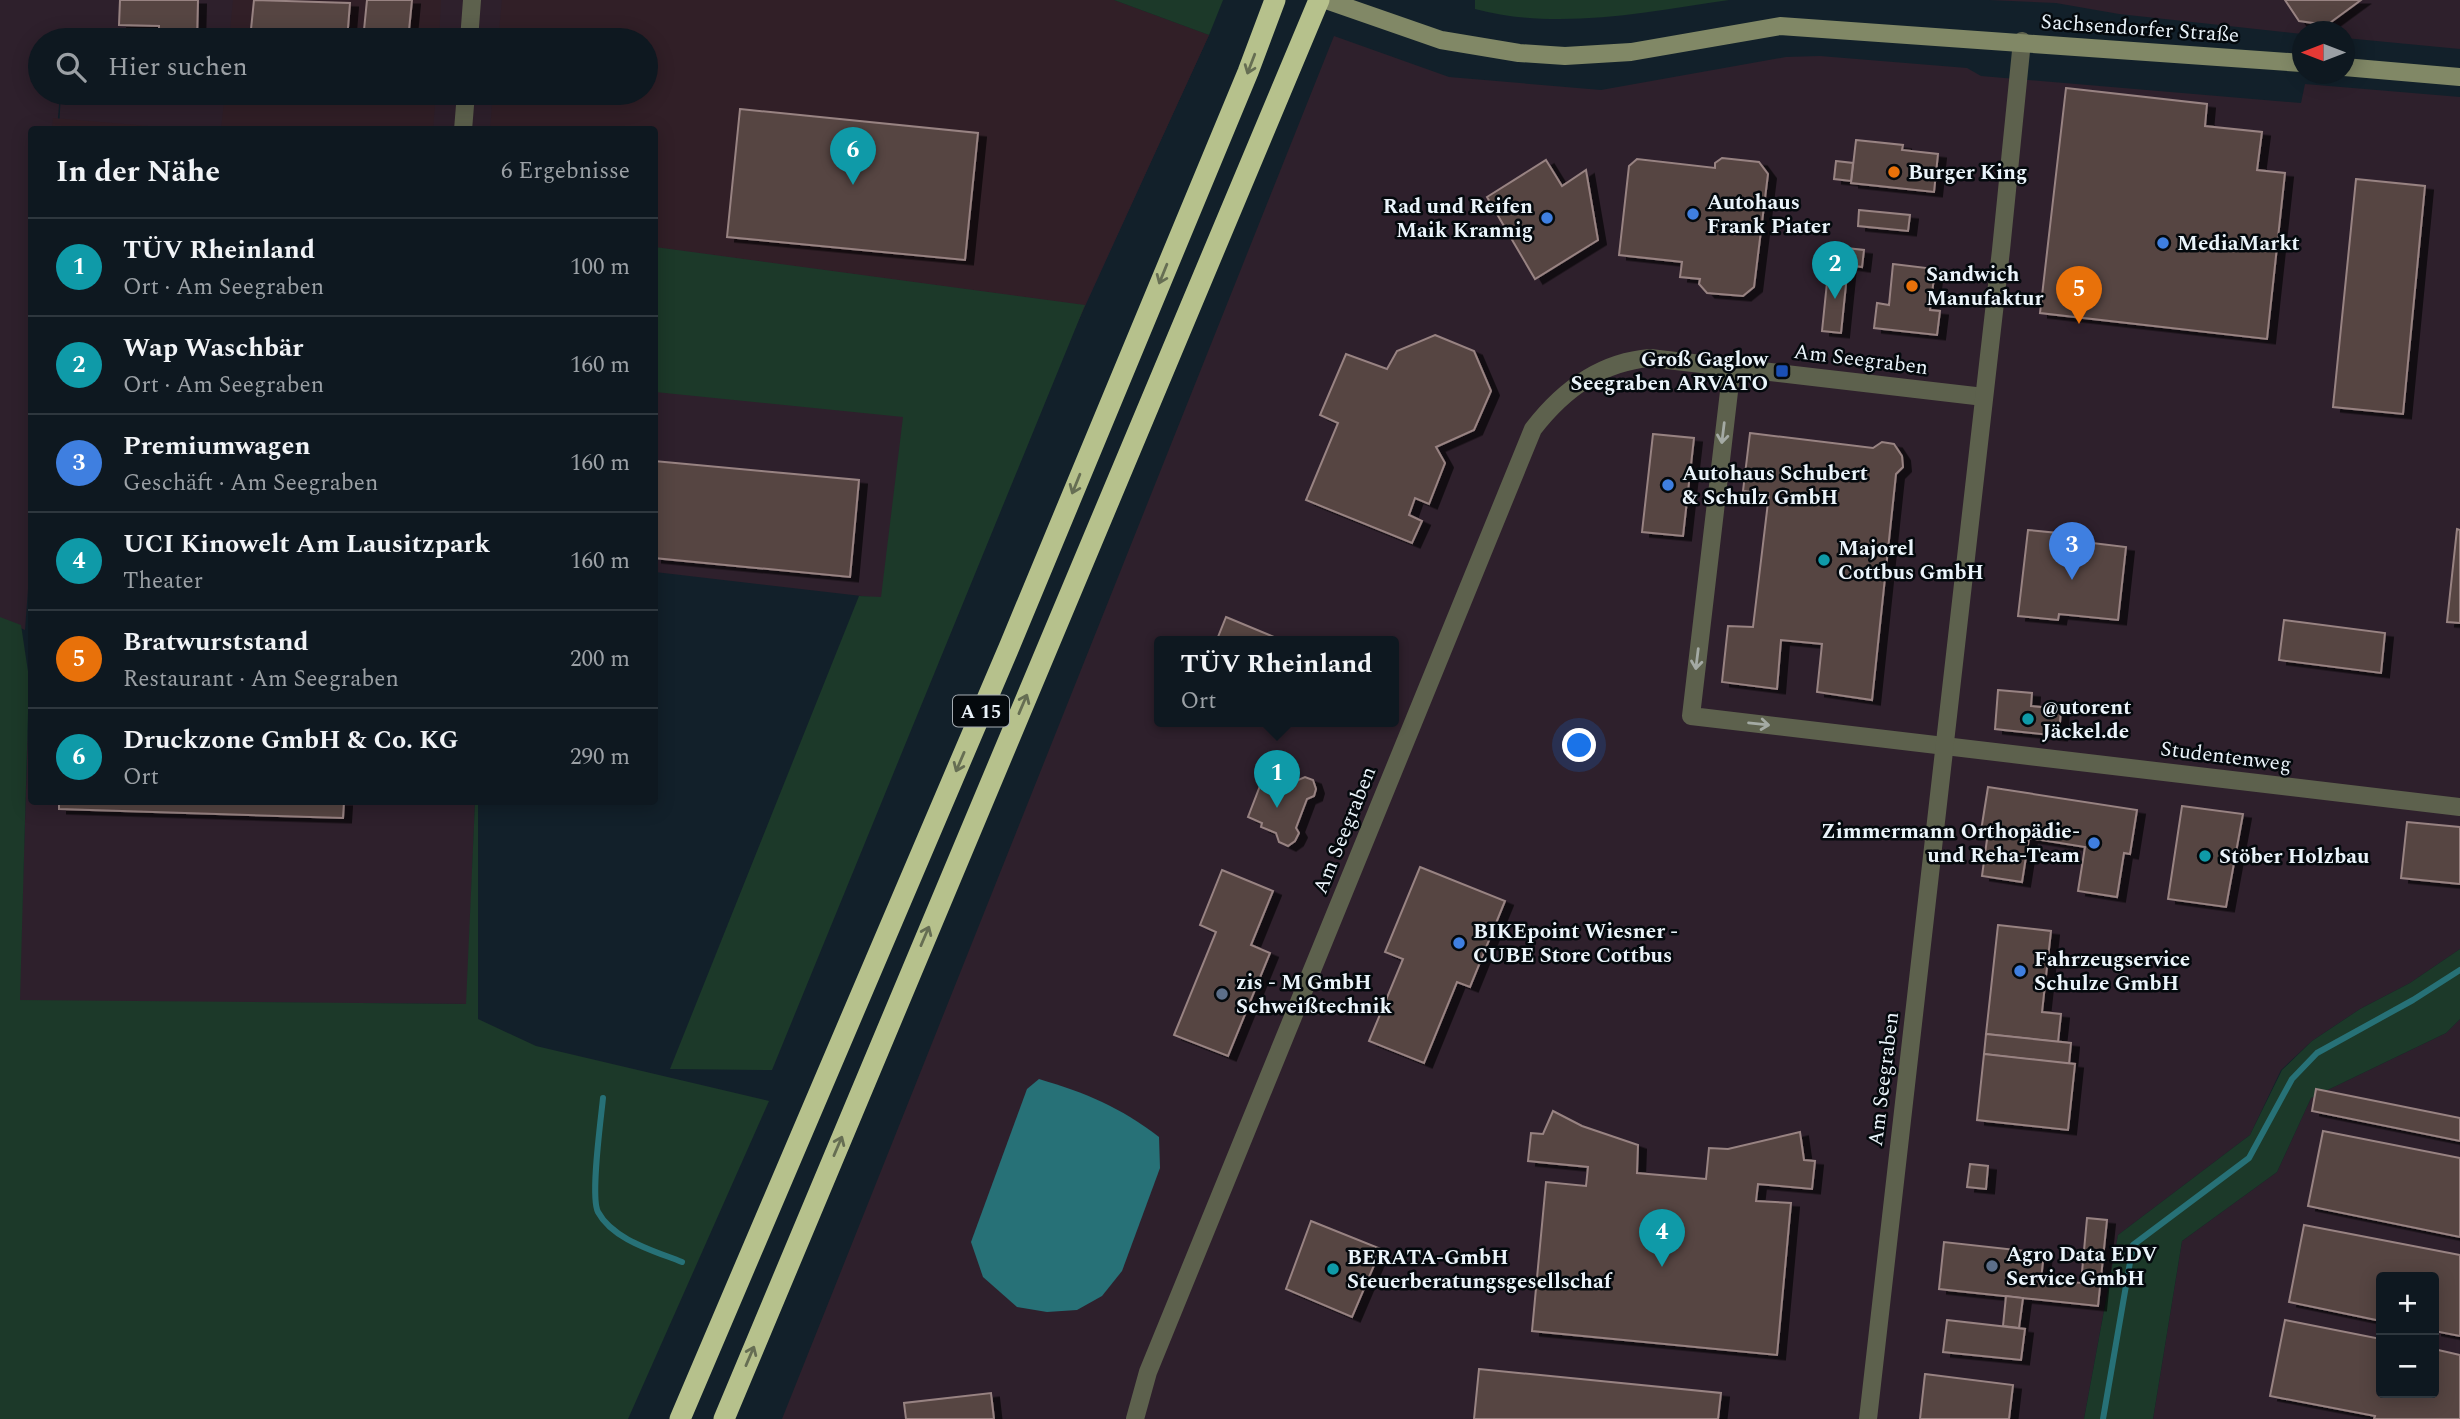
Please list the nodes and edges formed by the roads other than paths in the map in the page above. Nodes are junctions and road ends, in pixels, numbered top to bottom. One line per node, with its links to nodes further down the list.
1 (472, 0): 5 (street)
2 (1275, 0): 16 (highway, A 15, one-way to 16)
3 (1319, 0): 17 (highway, A 15, one-way to 3)
4 (1326, 0): 6 (main road, Sachsendorfer Straße)
5 (470, 28)
6 (2022, 41): 7 (main road, Sachsendorfer Straße); 13 (street, Am Seegraben)
7 (2292, 62)
8 (2355, 68): 9 (main road)
9 (2460, 77)
10 (465, 105): 11 (street)
11 (463, 126)
12 (1732, 366): 13 (street, Am Seegraben); 14 (street, one-way to 14); 18 (street, Am Seegraben)
13 (1984, 397): 14 (street, Am Seegraben)
14 (1944, 745): 15 (street, Studentenweg); 19 (street, Am Seegraben)
15 (2460, 807)
16 (680, 1419)
17 (724, 1419)
18 (1135, 1419)
19 (1868, 1419)

